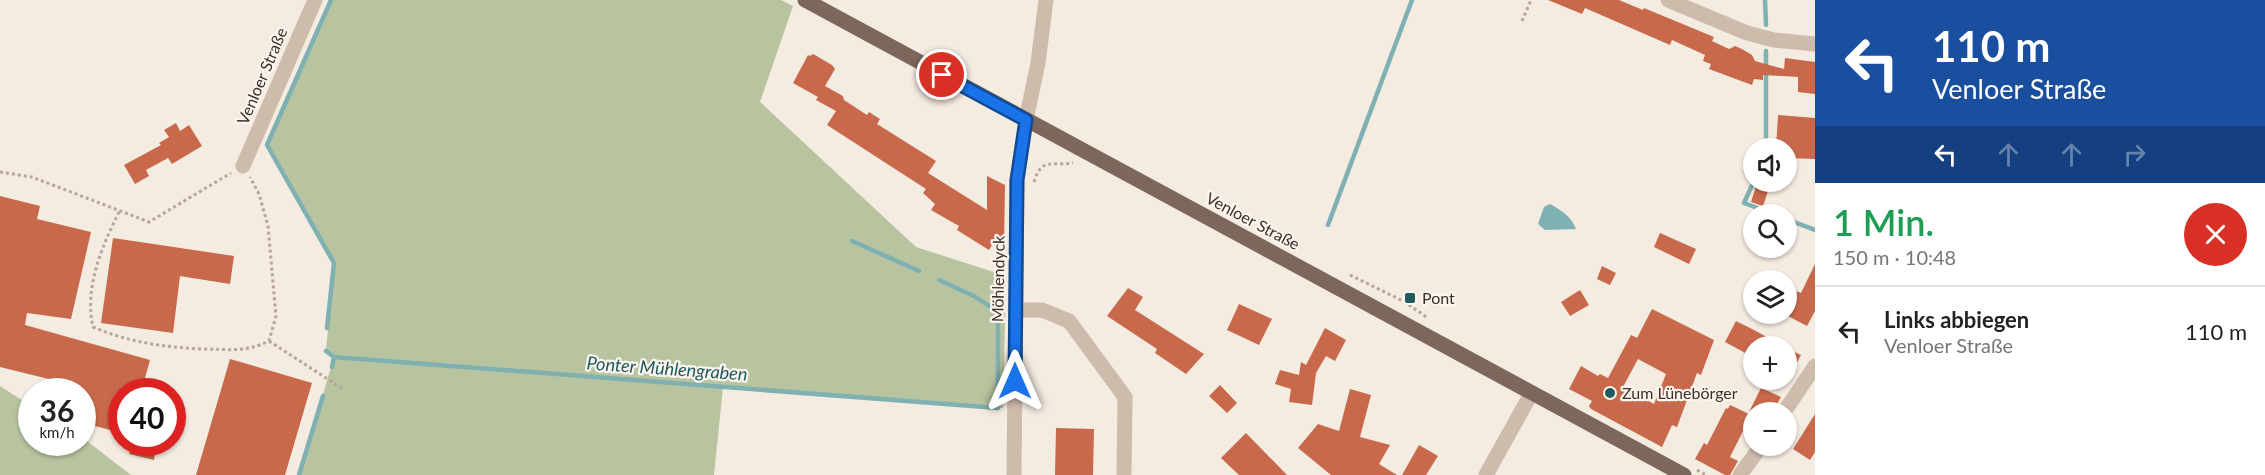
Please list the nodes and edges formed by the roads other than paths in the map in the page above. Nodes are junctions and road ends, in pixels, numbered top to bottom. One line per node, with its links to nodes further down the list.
1 (315, 0): 7 (street, Venloer Straße)
2 (805, 0): 6 (main road, Venloer Straße)
3 (1046, 0): 6 (street, Möhlendyck)
4 (1668, 0): 5 (street)
5 (1815, 44)
6 (1026, 120): 8 (street, Möhlendyck); 10 (main road, Venloer Straße)
7 (243, 166)
8 (1015, 310): 13 (street, Möhlendyck); 14 (street)
9 (1815, 366): 11 (street)
10 (1531, 394): 15 (street); 16 (main road, Venloer Straße)
11 (1791, 402)
12 (1754, 456): 17 (street)
13 (1014, 475)
14 (1124, 475)
15 (1486, 475)
16 (1684, 475)
17 (1740, 475)

